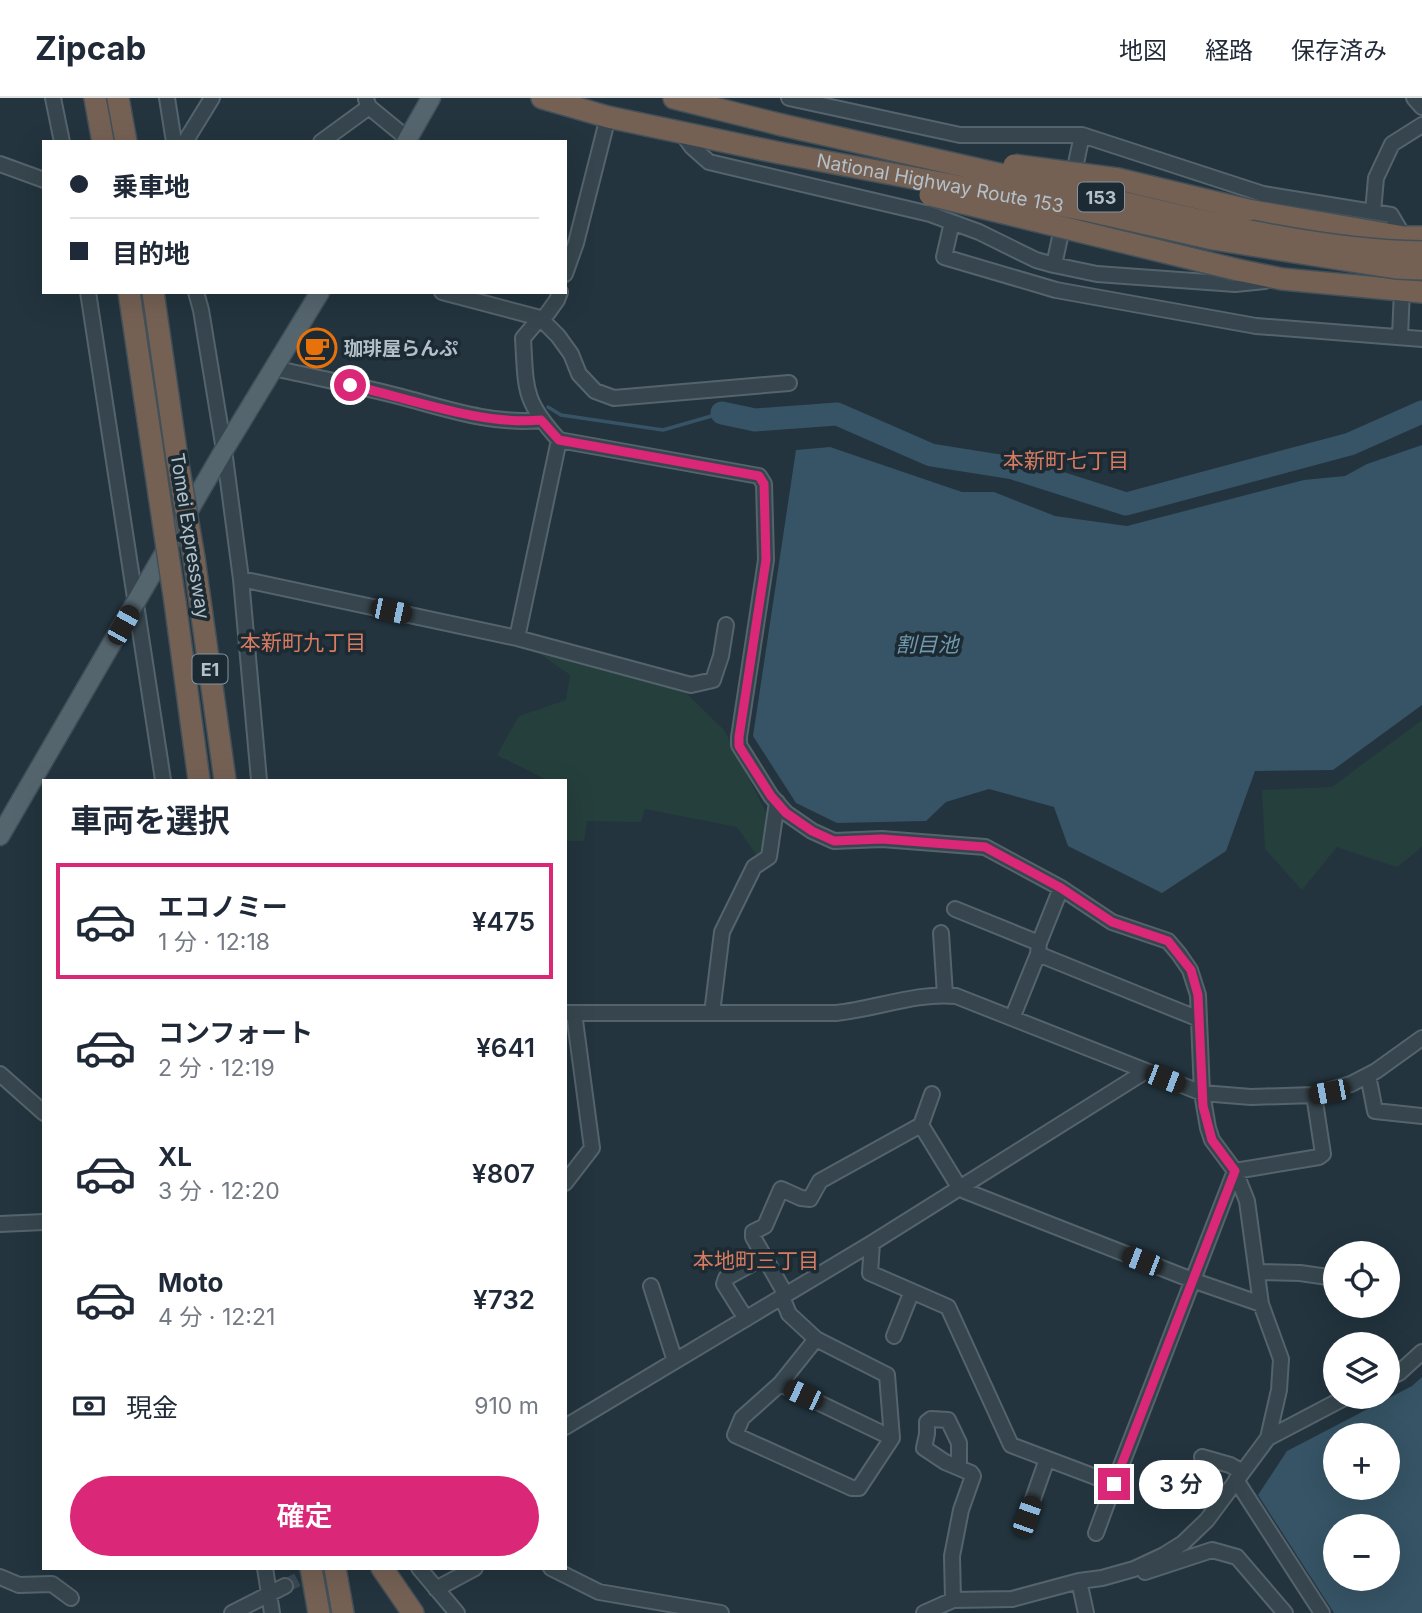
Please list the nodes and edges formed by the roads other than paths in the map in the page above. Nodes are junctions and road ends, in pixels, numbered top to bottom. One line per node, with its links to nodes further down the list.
1 (53, 98): 18 (street)
2 (95, 98): 19 (highway)
3 (118, 98): 20 (highway)
4 (167, 98): 21 (street)
5 (212, 98): 22 (street)
6 (431, 98): 24 (main road)
7 (542, 98): 13 (highway, National Highway Route 153 / 153)
8 (674, 98): 14 (highway, National Highway Route 153 / 153)
9 (789, 98): 17 (street)
10 (1414, 98): 12 (street)
11 (367, 102): 23 (street); 24 (street)
12 (1422, 107)
13 (608, 117): 16 (highway, National Highway Route 153 / 153); 33 (street)
14 (782, 125): 30 (highway, 153, bridge); 31 (highway, National Highway Route 153 / 153, bridge)
15 (1422, 125): 28 (street)
16 (681, 132): 25 (highway, National Highway Route 153 / 153); 29 (street)
17 (1082, 135): 28 (street); 32 (street)
18 (62, 140)
19 (103, 140)
20 (126, 140)
21 (174, 140)
22 (186, 140)
23 (323, 140)
24 (407, 140)
25 (780, 153): 34 (highway, National Highway Route 153 / 153, bridge); 35 (highway, 153, bridge)
26 (0, 164): 27 (street)
27 (42, 179)
28 (1373, 212): 30 (street)
29 (952, 222): 32 (street); 45 (street)
30 (1413, 237)
31 (1422, 252)
32 (1054, 265): 35 (street)
33 (567, 268)
34 (1422, 269)
35 (1282, 279): 36 (highway, 153)
36 (1412, 291): 45 (street)
37 (88, 294): 53 (street)
38 (129, 294): 57 (highway, Tomei Expressway / E1, bridge)
39 (153, 294): 58 (highway, Tomei Expressway / E1, bridge)
40 (197, 294): 51 (street)
41 (319, 294): 47 (main road)
42 (449, 294): 44 (street)
43 (559, 294): 44 (street)
44 (541, 319): 48 (street); 49 (street)
45 (1400, 336): 46 (street)
46 (1422, 339)
47 (274, 368): 49 (street); 51 (main road)
48 (789, 383)
49 (541, 420): 50 (street)
50 (559, 440): 55 (street); 60 (street)
51 (224, 450): 52 (street); 53 (main road)
52 (241, 579): 55 (street); 59 (street)
53 (137, 601): 56 (street); 61 (main road)
54 (726, 625): 55 (street)
55 (517, 638)
56 (163, 779)
57 (199, 779)
58 (225, 779)
59 (259, 779)
60 (777, 802): 62 (street); 68 (street)
61 (0, 836)
62 (1061, 888): 65 (street); 70 (street)
63 (955, 909): 65 (street)
64 (941, 933): 66 (street)
65 (1039, 948): 69 (street); 70 (street)
66 (945, 995): 68 (street); 69 (street)
67 (570, 1013): 68 (street); 82 (street)
68 (712, 1013)
69 (1013, 1016): 72 (street)
70 (1199, 1019): 75 (street)
71 (1422, 1038): 74 (street)
72 (1146, 1072): 75 (street); 83 (street)
73 (0, 1074): 78 (street)
74 (1368, 1075): 77 (street); 79 (street)
75 (1202, 1093): 77 (street); 81 (street)
76 (932, 1094): 80 (street)
77 (1314, 1095): 81 (street)
78 (42, 1111)
79 (1422, 1116)
80 (921, 1125): 83 (street); 87 (street)
81 (1235, 1171): 88 (street); 90 (street)
82 (567, 1180)
83 (959, 1187): 86 (street); 90 (street)
84 (42, 1222): 85 (street)
85 (0, 1224)
86 (873, 1244): 92 (street); 93 (street)
87 (764, 1257): 93 (street); 95 (street)
88 (1258, 1272): 89 (street); 94 (street)
89 (1323, 1276)
90 (1192, 1280): 94 (street); 110 (street)
91 (651, 1286): 99 (street)
92 (912, 1291): 96 (street); 107 (street)
93 (784, 1296): 95 (street); 97 (street)
94 (1261, 1304): 105 (street)
95 (746, 1319): 99 (street)
96 (894, 1336)
97 (816, 1339): 101 (street); 104 (street)
98 (1422, 1352): 100 (street)
99 (675, 1361): 103 (street)
100 (1400, 1372)
101 (780, 1384): 104 (street); 104 (street)
102 (1323, 1409): 105 (street)
103 (567, 1426)
104 (892, 1438)
105 (1268, 1438): 109 (street)
106 (1202, 1457): 109 (street)
107 (1047, 1459): 110 (street); 111 (street)
108 (959, 1466): 127 (street)
109 (1239, 1476): 120 (street); 139 (street)
110 (1114, 1484): 112 (street)
111 (1027, 1516)
112 (1096, 1533)
113 (265, 1570): 125 (street)
114 (311, 1570): 131 (highway)
115 (335, 1570): 132 (highway)
116 (383, 1570): 133 (highway)
117 (421, 1570): 124 (street)
118 (471, 1570): 124 (street)
119 (555, 1570): 128 (street)
120 (1117, 1574): 122 (street); 138 (street)
121 (0, 1577): 126 (street)
122 (1079, 1581): 127 (street); 137 (street)
123 (285, 1586): 125 (street)
124 (436, 1589): 134 (street)
125 (269, 1594): 129 (street); 130 (street)
126 (71, 1598)
127 (953, 1600): 136 (street)
128 (699, 1611): 135 (street)
129 (233, 1613)
130 (272, 1613)
131 (319, 1613)
132 (343, 1613)
133 (413, 1613)
134 (457, 1613)
135 (721, 1613)
136 (924, 1613)
137 (1086, 1613)
138 (1284, 1613)
139 (1322, 1613)

